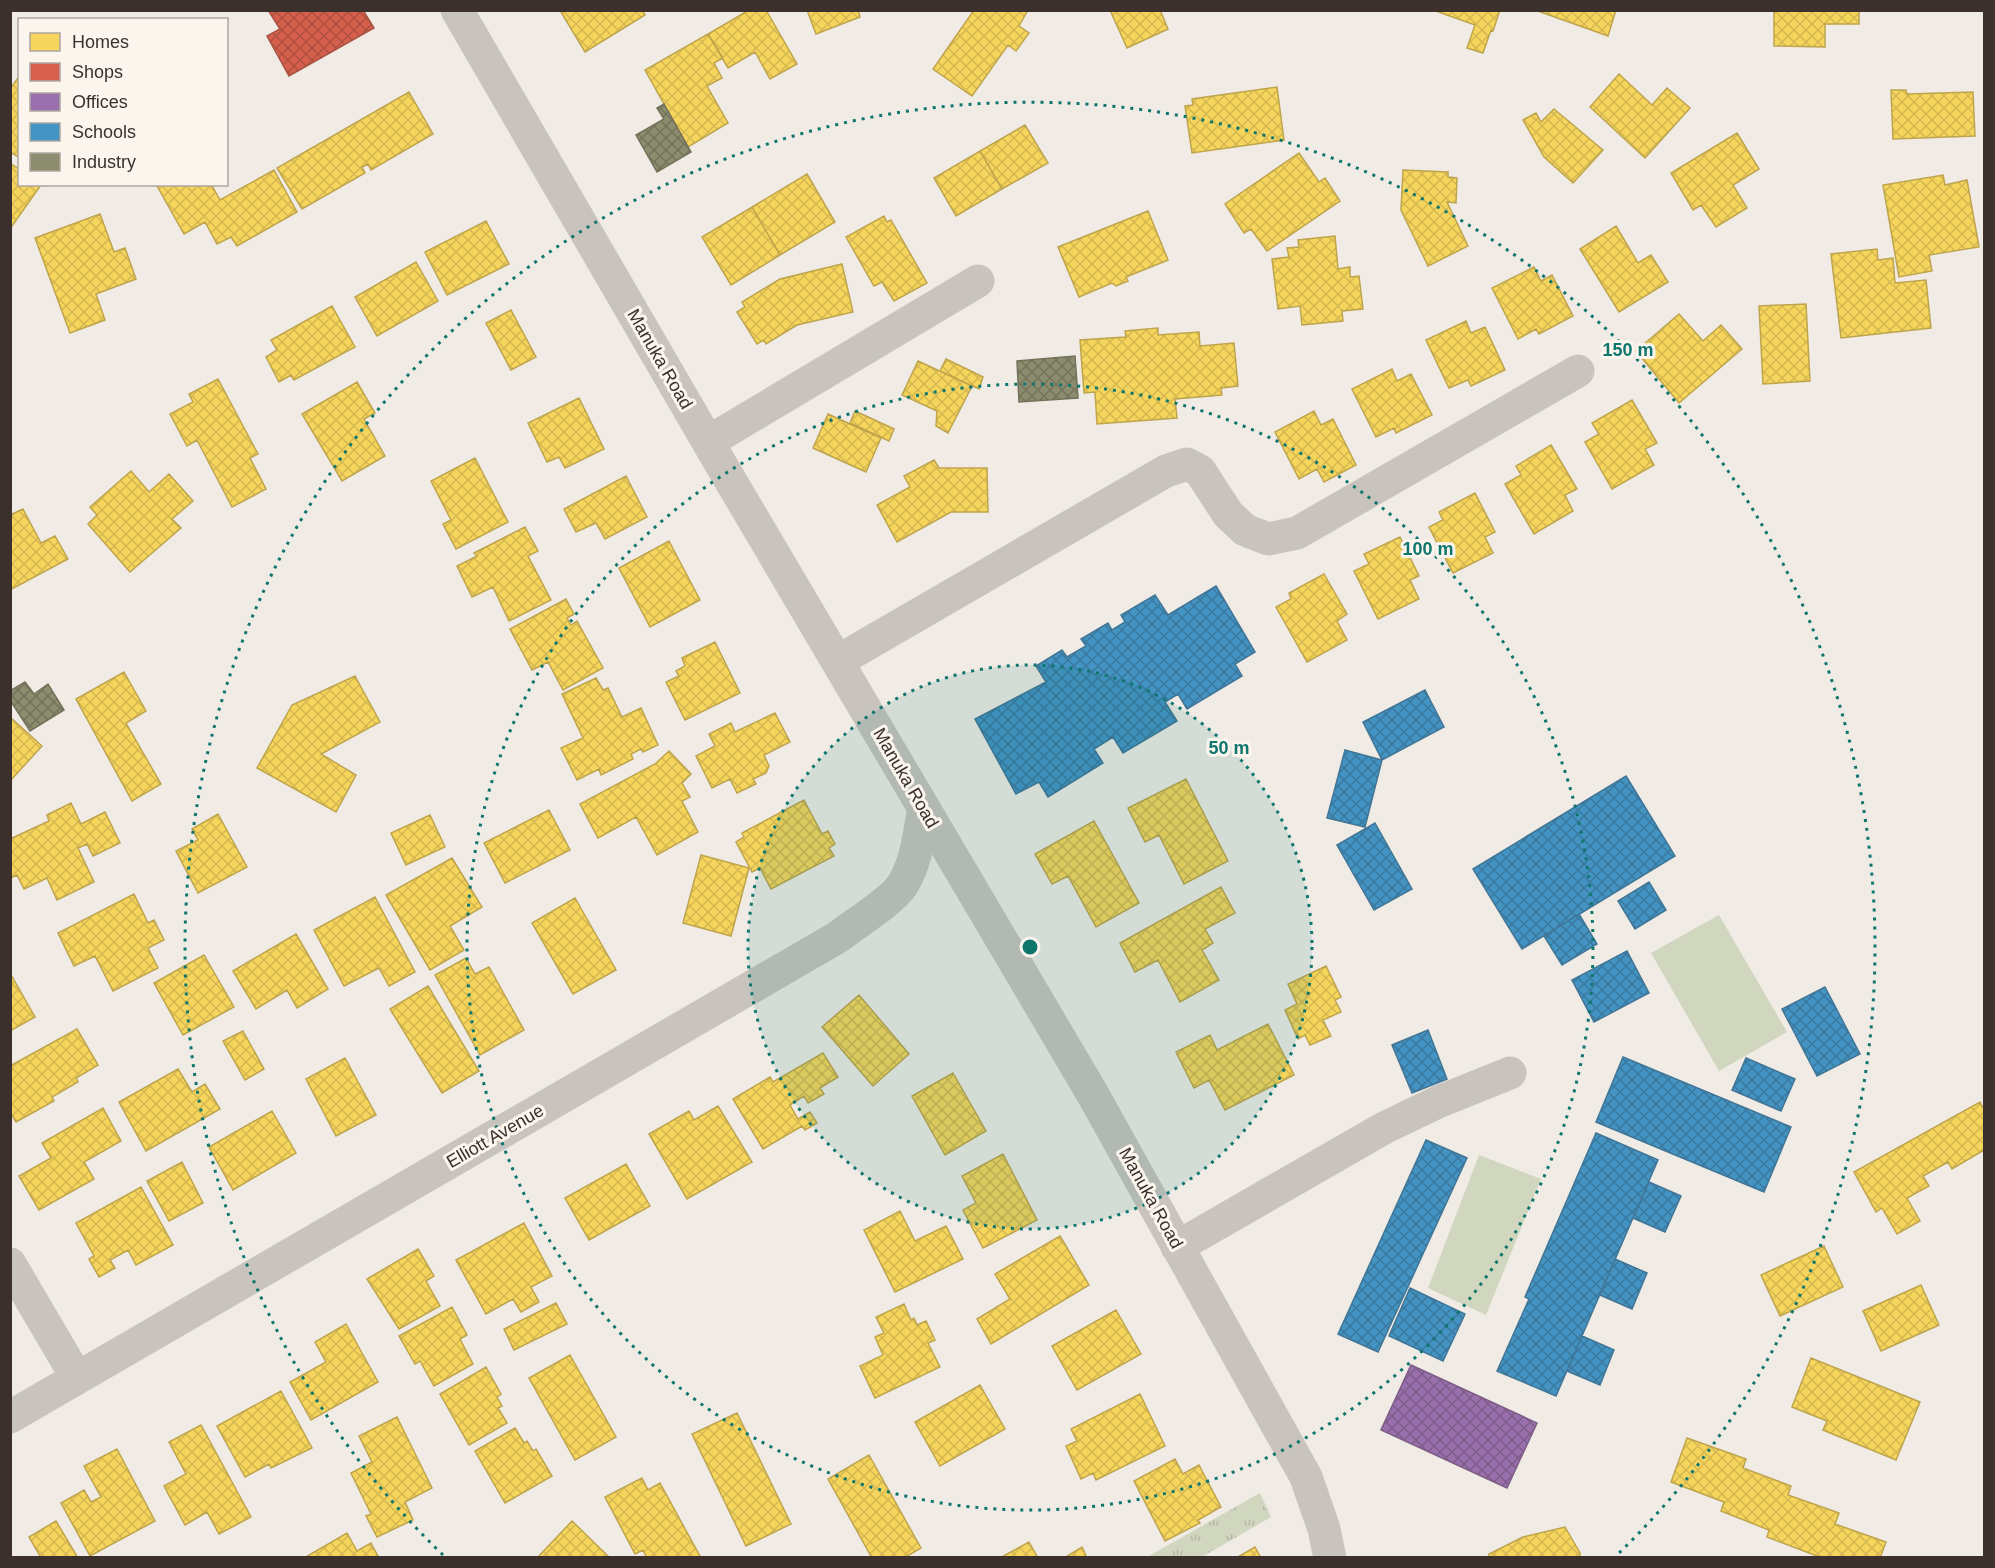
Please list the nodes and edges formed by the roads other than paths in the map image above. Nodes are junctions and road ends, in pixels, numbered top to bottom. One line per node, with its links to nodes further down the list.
1 (457, 10): 4 (street, Manuka Road)
2 (978, 281): 4 (street)
3 (1578, 371): 5 (street)
4 (708, 442): 5 (street, Manuka Road)
5 (838, 662): 6 (street, Manuka Road)
6 (924, 808): 8 (street, Manuka Road); 10 (street, Elliott Avenue)
7 (1510, 1073): 8 (street)
8 (1178, 1247): 12 (street, Manuka Road)
9 (10, 1264): 10 (street)
10 (77, 1378): 11 (street, Elliott Avenue)
11 (10, 1417)
12 (1330, 1557)

